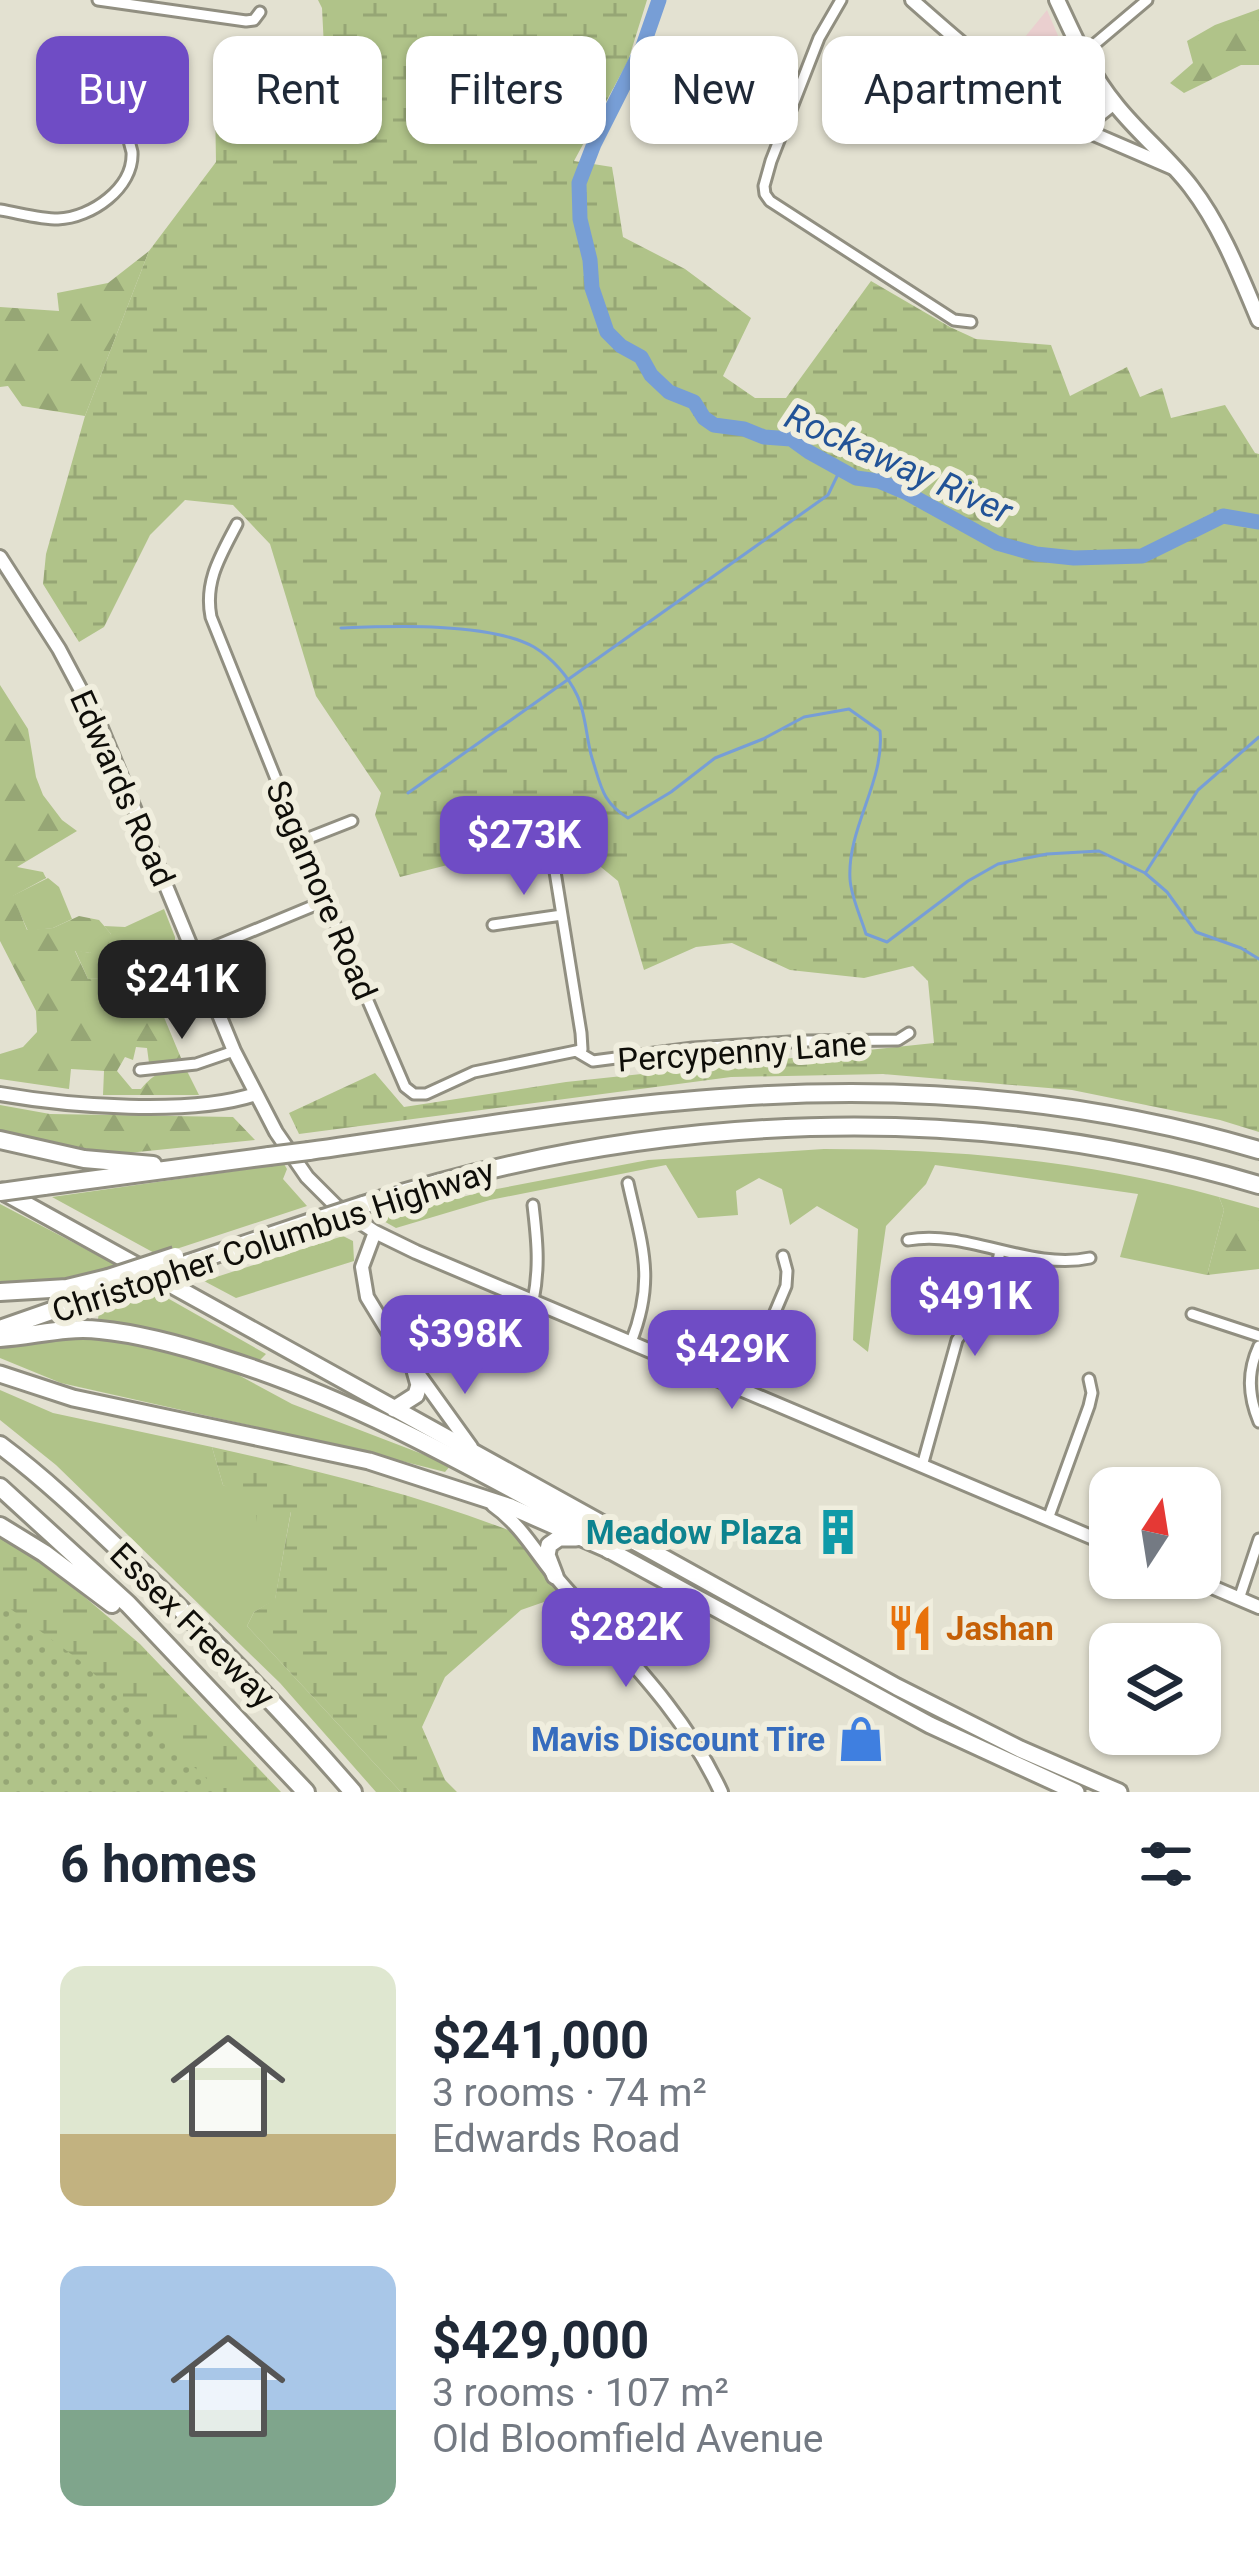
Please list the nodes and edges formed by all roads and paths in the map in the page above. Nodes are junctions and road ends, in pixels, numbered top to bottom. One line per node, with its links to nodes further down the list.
1 (98, 0): 6 (street)
2 (842, 0): 20 (street)
3 (912, 0): 7 (street)
4 (1057, 0): 8 (main road)
5 (1147, 0): 9 (street)
6 (260, 12)
7 (955, 36)
8 (1074, 36)
9 (1104, 36)
10 (1105, 89): 11 (main road)
11 (1114, 103): 12 (street); 13 (main road)
12 (1105, 110)
13 (1126, 117): 14 (street); 17 (main road)
14 (1105, 131)
15 (1105, 139): 17 (street)
16 (129, 144): 18 (street)
17 (1173, 168): 19 (main road)
18 (0, 210)
19 (1259, 320)
20 (971, 322)
21 (237, 524): 24 (street, Sagamore Road)
22 (0, 557): 29 (street, Edwards Road)
23 (352, 821): 24 (street)
24 (301, 841): 26 (street, Sagamore Road)
25 (552, 853): 27 (street)
26 (326, 901): 29 (street); 33 (street, Sagamore Road)
27 (562, 914): 28 (street); 33 (street)
28 (493, 925)
29 (194, 955): 30 (street); 32 (street, Edwards Road)
30 (112, 976)
31 (910, 1033): 33 (street, Percypenny Lane)
32 (234, 1051): 34 (street); 36 (street, Edwards Road)
33 (576, 1051)
34 (140, 1070)
35 (0, 1094): 36 (street)
36 (256, 1094): 44 (street, Edwards Road)
37 (0, 1140): 39 (highway)
38 (1259, 1150): 39 (highway, Christopher Columbus Highway, bridge)
39 (184, 1168): 42 (highway, Christopher Columbus Highway, bridge)
40 (628, 1184): 55 (street)
41 (1259, 1185): 49 (highway, Christopher Columbus Highway, bridge)
42 (0, 1191): 61 (highway)
43 (533, 1205): 51 (street)
44 (375, 1232): 51 (street, Edwards Road); 57 (street)
45 (908, 1240): 46 (street)
46 (1000, 1251): 48 (street); 67 (street)
47 (783, 1256): 60 (street)
48 (1090, 1258)
49 (115, 1282): 50 (highway); 53 (highway, Christopher Columbus Highway)
50 (0, 1292)
51 (533, 1300): 55 (street, Edwards Road)
52 (1192, 1314): 54 (street)
53 (0, 1334): 75 (highway)
54 (1259, 1336)
55 (631, 1342): 60 (street, Edwards Road)
56 (1259, 1346): 62 (street)
57 (414, 1367): 61 (highway); 65 (street)
58 (0, 1374): 69 (highway)
59 (1089, 1379): 70 (street)
60 (742, 1390): 67 (street, Edwards Road)
61 (394, 1408): 65 (highway)
62 (1259, 1422)
63 (0, 1432): 66 (highway)
64 (0, 1445): 66 (highway)
65 (484, 1458): 85 (highway)
66 (25, 1465): 82 (highway, Essex Freeway)
67 (922, 1466): 70 (street, Edwards Road)
68 (0, 1487): 80 (highway)
69 (466, 1491): 73 (highway); 76 (street)
70 (1048, 1519): 72 (street, Edwards Road)
71 (0, 1526): 80 (highway)
72 (1089, 1536)
73 (586, 1539): 75 (highway); 76 (highway)
74 (1259, 1539): 78 (street)
75 (609, 1550): 84 (highway)
76 (555, 1576): 83 (street)
77 (1221, 1591): 78 (street)
78 (1239, 1599): 79 (street)
79 (1259, 1607)
80 (195, 1674): 81 (highway, Essex Freeway)
81 (306, 1792)
82 (353, 1792)
83 (721, 1792)
84 (1076, 1792)
85 (1119, 1792)

